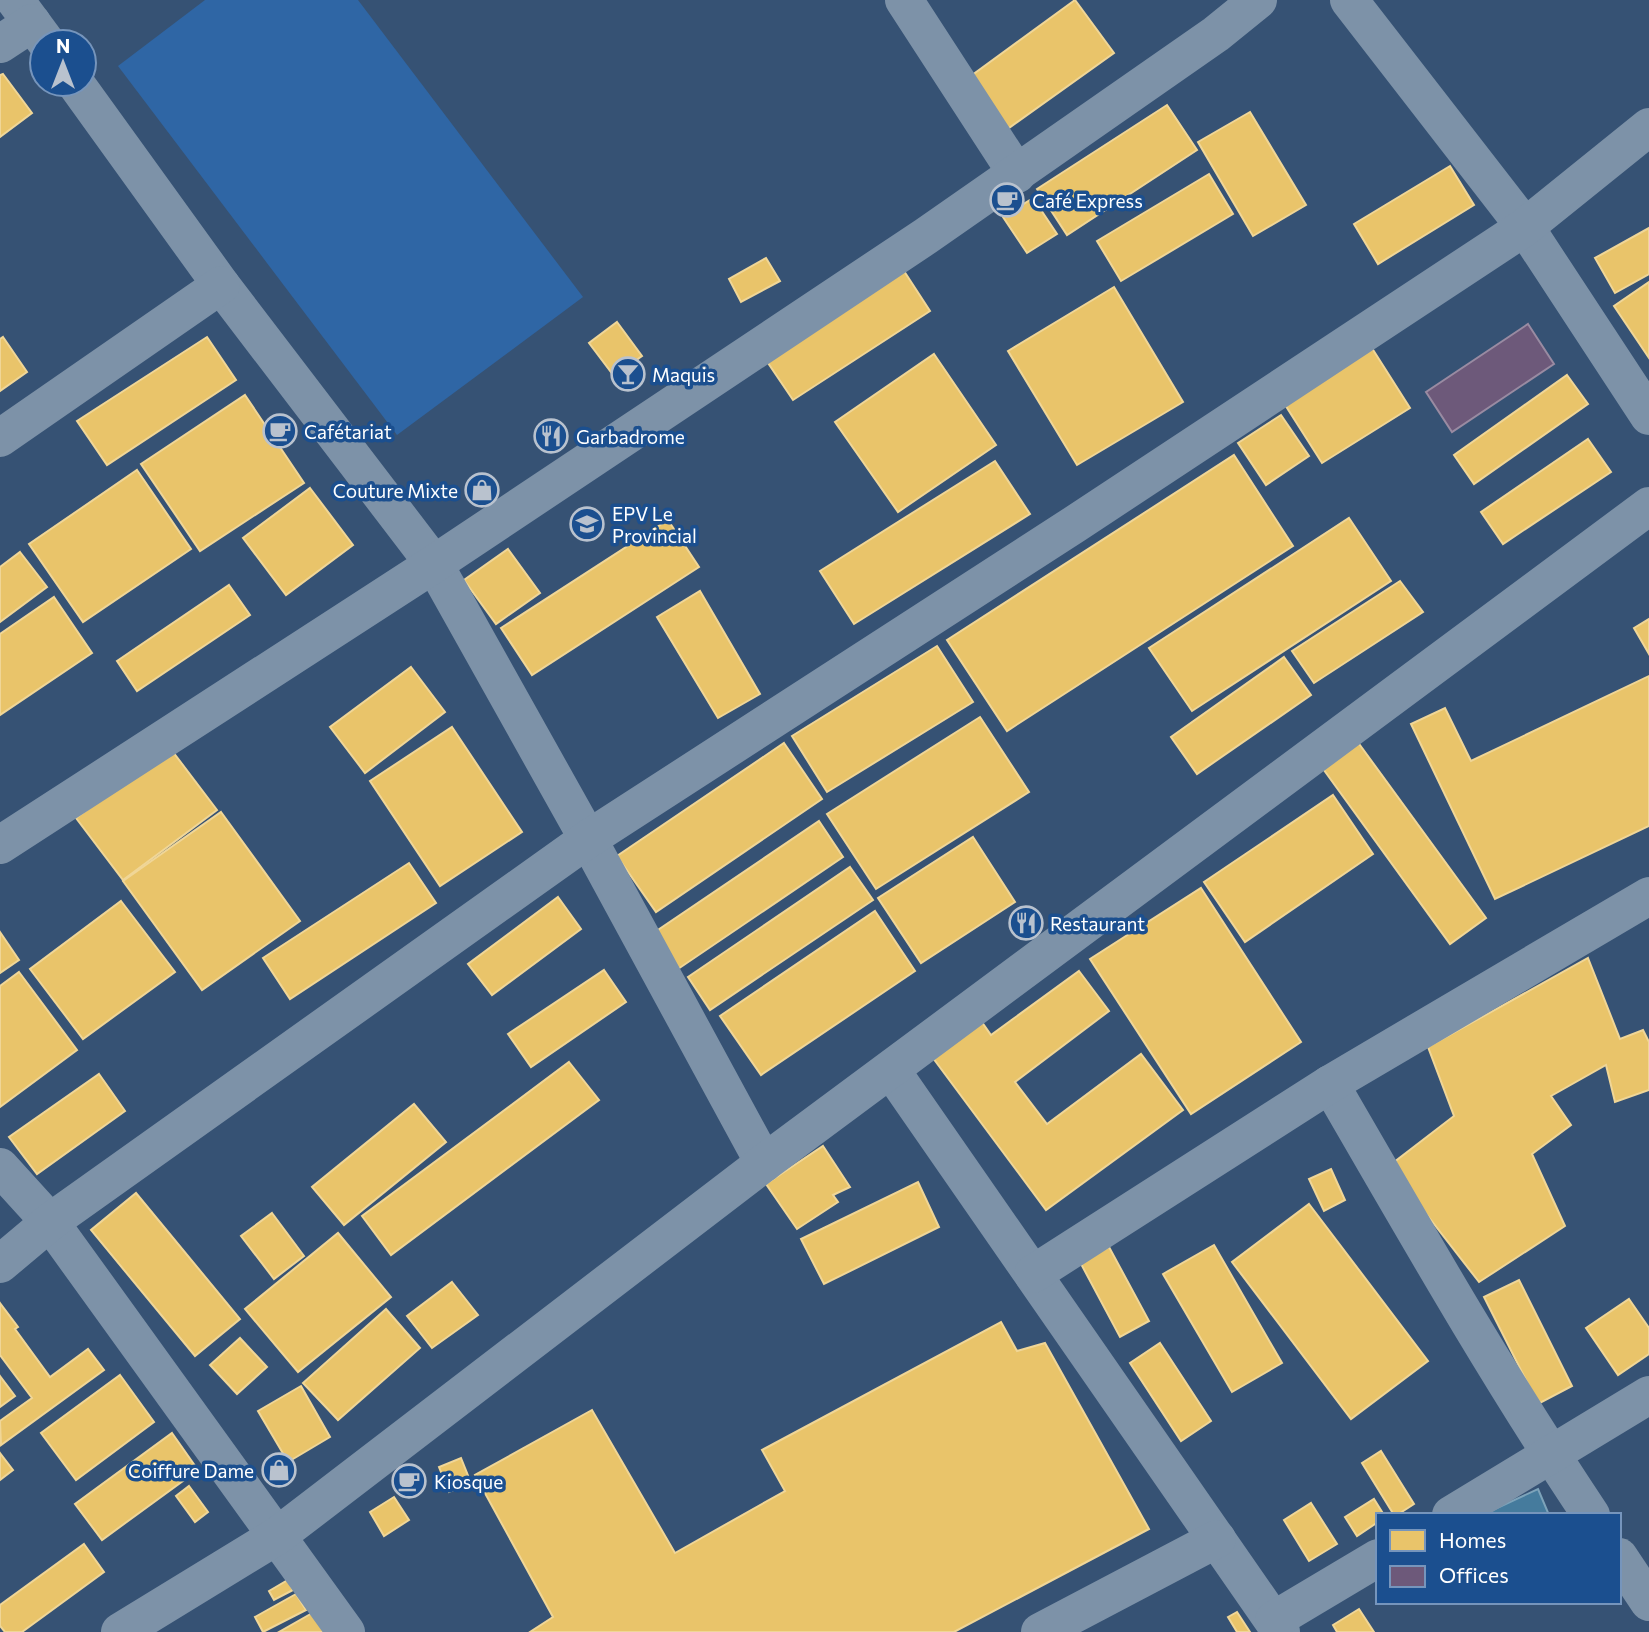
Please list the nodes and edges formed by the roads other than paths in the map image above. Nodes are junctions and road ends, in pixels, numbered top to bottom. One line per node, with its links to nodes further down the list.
1 (904, 0): 8 (street)
2 (1258, 0): 8 (street)
3 (1349, 0): 9 (street)
4 (31, 22): 5 (street)
5 (0, 44)
6 (86, 98): 10 (street)
7 (1649, 127): 9 (street)
8 (1017, 174): 14 (street)
9 (1525, 226): 11 (street); 15 (street)
10 (221, 285): 12 (street); 14 (street)
11 (1649, 416)
12 (0, 438)
13 (1649, 506): 18 (street)
14 (434, 565): 15 (street); 16 (street)
15 (588, 839): 20 (street); 22 (street)
16 (0, 845)
17 (1649, 897): 19 (street)
18 (891, 1070): 20 (street); 24 (street)
19 (1330, 1084): 24 (street); 26 (street)
20 (764, 1163): 29 (street)
21 (0, 1167): 22 (street)
22 (50, 1222): 23 (street); 29 (street)
23 (0, 1264)
24 (1033, 1274): 30 (street)
25 (1649, 1395): 26 (street)
26 (1551, 1455): 27 (street); 28 (street)
27 (1454, 1513)
28 (1590, 1513)
29 (277, 1535): 35 (street); 36 (street)
30 (1217, 1539): 34 (street); 37 (street)
31 (1376, 1559): 34 (street)
32 (1621, 1560): 33 (street)
33 (1649, 1602)
34 (1277, 1626)
35 (120, 1632)
36 (346, 1632)
37 (1040, 1632)

